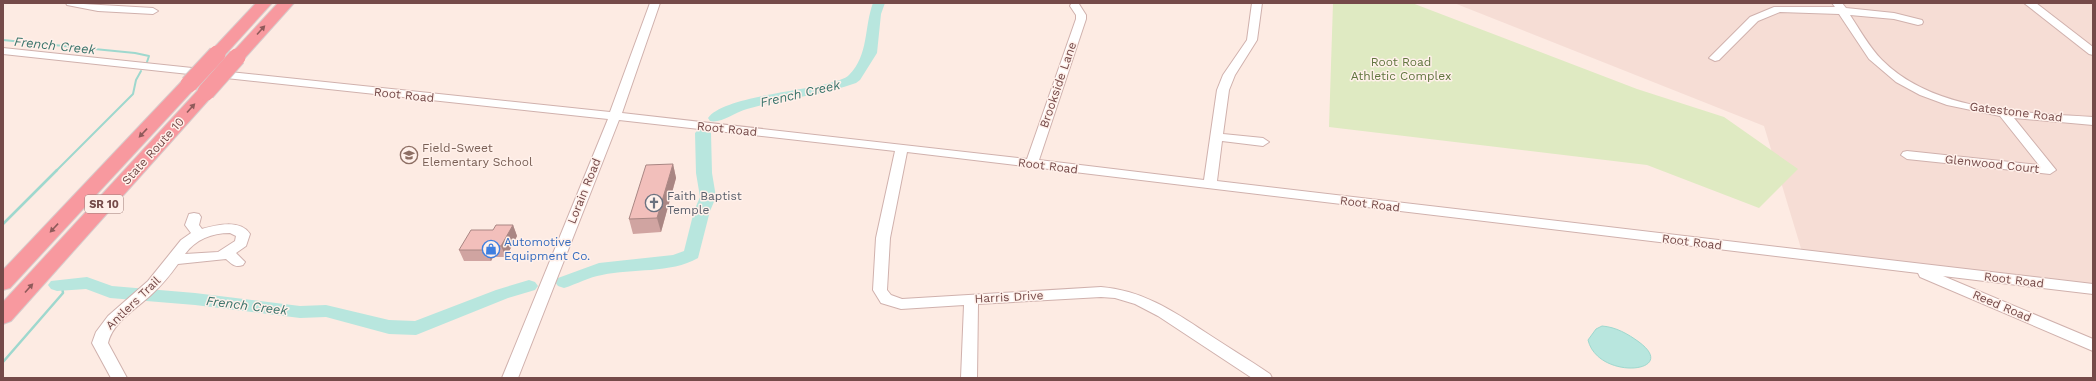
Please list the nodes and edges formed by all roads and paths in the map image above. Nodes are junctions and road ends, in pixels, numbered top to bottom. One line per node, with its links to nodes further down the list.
1 (71, 3): 9 (street)
2 (264, 3): 14 (highway, State Route 10 / SR 10, bridge)
3 (286, 3): 14 (highway, State Route 10 / SR 10, one-way to 3, bridge)
4 (655, 3): 16 (street, Lorain Road)
5 (1257, 3): 18 (street)
6 (2029, 3): 12 (street)
7 (1076, 6): 22 (street, Brookside Lane)
8 (1840, 7): 10 (street); 13 (street); 15 (street, Gatestone Road)
9 (153, 11)
10 (1918, 22)
11 (3, 51): 16 (street, Root Road)
12 (2093, 52)
13 (1715, 58)
14 (197, 88): 30 (highway, State Route 10 / SR 10, one-way to 30); 33 (highway, State Route 10 / SR 10, one-way to 14)
15 (2003, 112): 17 (street, Gatestone Road); 21 (street, Glenwood Court)
16 (614, 118): 20 (street, Root Road); 36 (street, Lorain Road)
17 (2093, 121)
18 (1217, 137): 19 (street); 23 (street)
19 (1263, 142)
20 (902, 148): 22 (street, Root Road); 32 (street, Harris Drive)
21 (1906, 155)
22 (1031, 164): 23 (street, Root Road)
23 (1210, 185): 29 (street, Root Road)
24 (194, 217): 25 (street)
25 (199, 234): 26 (street); 27 (street, Antlers Trail)
26 (228, 253): 27 (street); 28 (street)
27 (173, 260): 35 (street, Antlers Trail)
28 (238, 262)
29 (1910, 268): 31 (street, Root Road); 34 (street, Reed Road)
30 (3, 283)
31 (2093, 289)
32 (971, 300): 37 (street); 38 (street, Harris Drive)
33 (3, 316)
34 (2093, 345)
35 (119, 378)
36 (510, 378)
37 (969, 378)
38 (1264, 378)

